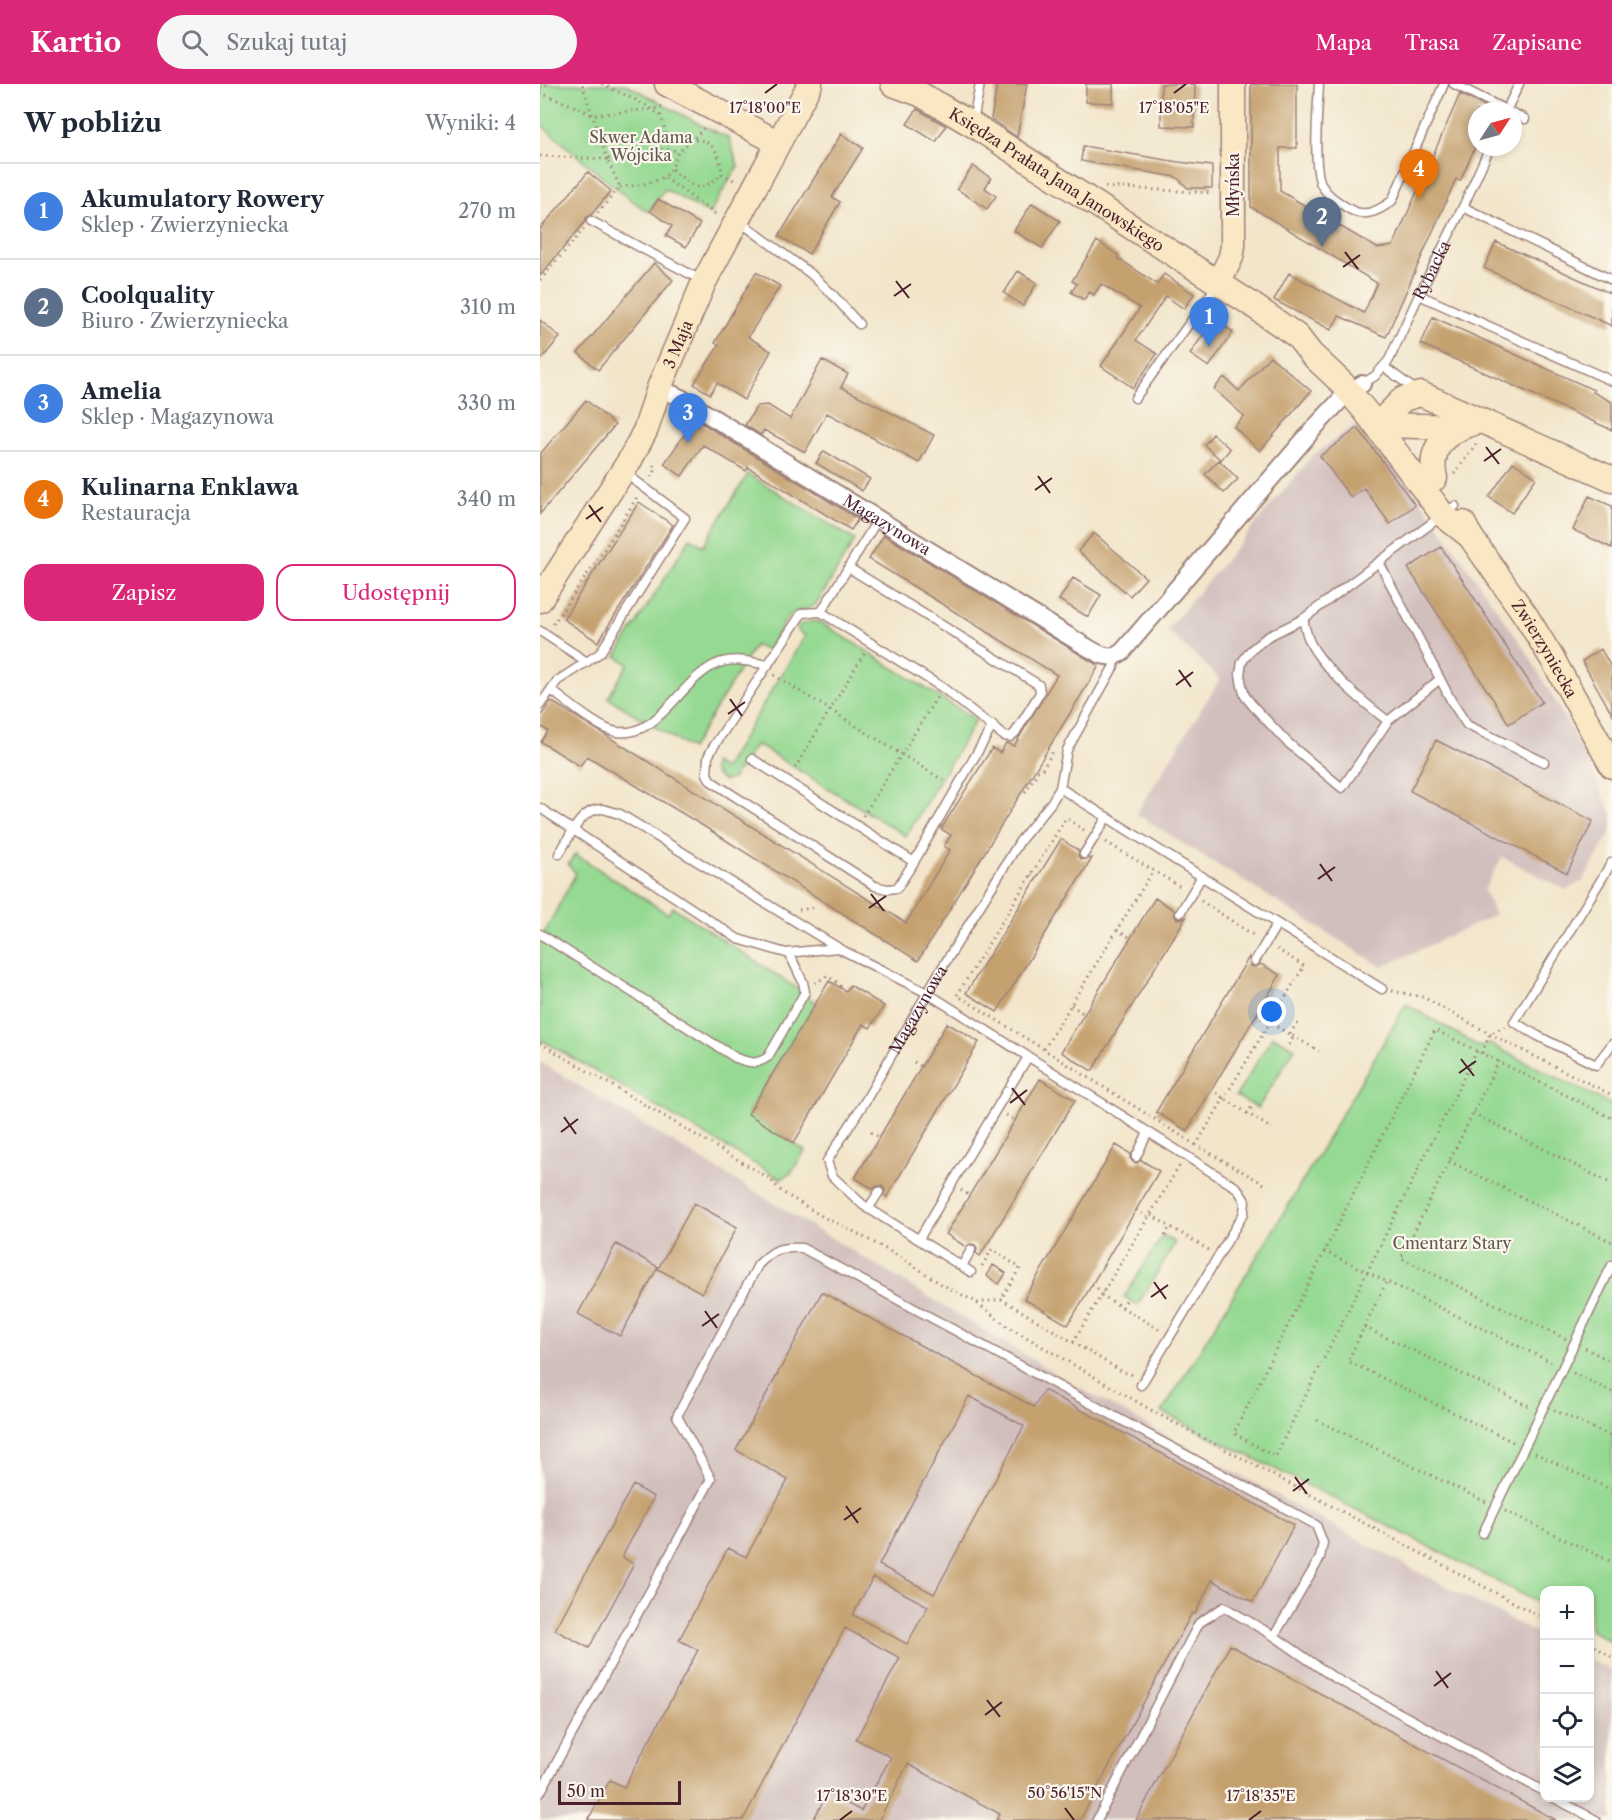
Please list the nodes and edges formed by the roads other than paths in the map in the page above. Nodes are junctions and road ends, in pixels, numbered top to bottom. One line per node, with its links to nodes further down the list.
1 (810, 84): 15 (street, 3 Maja)
2 (892, 84): 14 (street, Księdza Prałata Jana Janowskiego)
3 (980, 84): 14 (lane)
4 (1233, 84): 22 (street, Młyńska)
5 (1319, 84): 6 (lane)
6 (1444, 84)
7 (1454, 84): 10 (lane)
8 (1519, 84): 11 (lane)
9 (670, 94): 15 (street)
10 (1489, 102)
11 (1511, 102)
12 (1522, 118): 13 (lane)
13 (1525, 119)
14 (973, 125): 22 (street, Księdza Prałata Jana Janowskiego)
15 (777, 142): 18 (street, 3 Maja)
16 (1486, 156): 17 (lane, Rybacka)
17 (1463, 207): 20 (lane); 23 (lane, Rybacka)
18 (728, 217): 21 (street, 3 Maja); 24 (lane)
19 (591, 221): 21 (lane)
20 (1612, 280)
21 (704, 282): 27 (street, 3 Maja)
22 (1219, 282): 28 (street, Zwierzyniecka); 30 (lane)
23 (1419, 295): 25 (lane, Rybacka); 26 (lane)
24 (859, 324)
25 (1383, 367): 28 (lane, Rybacka); 29 (lane)
26 (1612, 381)
27 (659, 388): 33 (street, 3 Maja); 37 (street, Magazynowa)
28 (1355, 388): 31 (street, Zwierzyniecka); 44 (street, Magazynowa)
29 (1421, 394): 31 (street); 32 (street)
30 (1135, 398)
31 (1386, 422): 32 (street); 34 (street, Zwierzyniecka); 36 (street, Zwierzyniecka)
32 (1475, 428): 34 (street); 35 (street)
33 (623, 472): 40 (street, 3 Maja); 45 (lane)
34 (1442, 479): 36 (street, Zwierzyniecka)
35 (1612, 479)
36 (1449, 510): 38 (lane); 54 (street, Zwierzyniecka)
37 (878, 519): 39 (lane); 44 (street, Magazynowa)
38 (1379, 562): 42 (lane); 47 (lane)
39 (849, 568): 41 (lane); 51 (lane)
40 (540, 600)
41 (821, 612): 46 (lane); 51 (lane)
42 (1303, 620): 50 (lane); 50 (lane)
43 (543, 633): 45 (lane)
44 (1116, 656): 55 (lane, Magazynowa)
45 (587, 662): 48 (lane)
46 (766, 667): 48 (lane); 61 (lane)
47 (1440, 679): 50 (lane); 53 (lane)
48 (551, 690): 49 (lane)
49 (540, 705)
50 (1389, 722)
51 (993, 725): 61 (lane)
52 (752, 759): 61 (lane)
53 (1544, 762)
54 (1612, 766)
55 (1060, 788): 57 (lane); 71 (lane, Magazynowa)
56 (540, 808): 58 (lane)
57 (1107, 817): 60 (lane); 63 (lane)
58 (574, 831): 59 (lane); 67 (lane); 68 (lane)
59 (559, 854)
60 (1084, 854)
61 (914, 862)
62 (1612, 862): 72 (lane)
63 (1202, 876): 64 (lane); 65 (lane)
64 (1180, 913)
65 (1277, 924): 69 (lane); 70 (lane)
66 (540, 934): 68 (lane)
67 (838, 948): 68 (lane); 71 (lane)
68 (789, 953)
69 (1255, 961)
70 (1382, 989)
71 (927, 993): 73 (lane); 77 (lane, Magazynowa)
72 (1612, 1044)
73 (1028, 1057): 74 (lane); 78 (lane)
74 (1148, 1132): 75 (lane); 83 (lane)
75 (1136, 1157)
76 (879, 1192): 77 (lane)
77 (868, 1209): 78 (lane)
78 (919, 1239): 81 (lane)
79 (971, 1250): 81 (lane)
80 (1612, 1265): 84 (lane)
81 (962, 1266): 82 (lane)
82 (971, 1272)
83 (1143, 1382)
84 (1483, 1533)
85 (1274, 1636): 86 (lane); 87 (lane); 89 (lane)
86 (1540, 1789)
87 (540, 1793)
88 (1563, 1802): 90 (lane)
89 (1097, 1820)
90 (1596, 1820)

